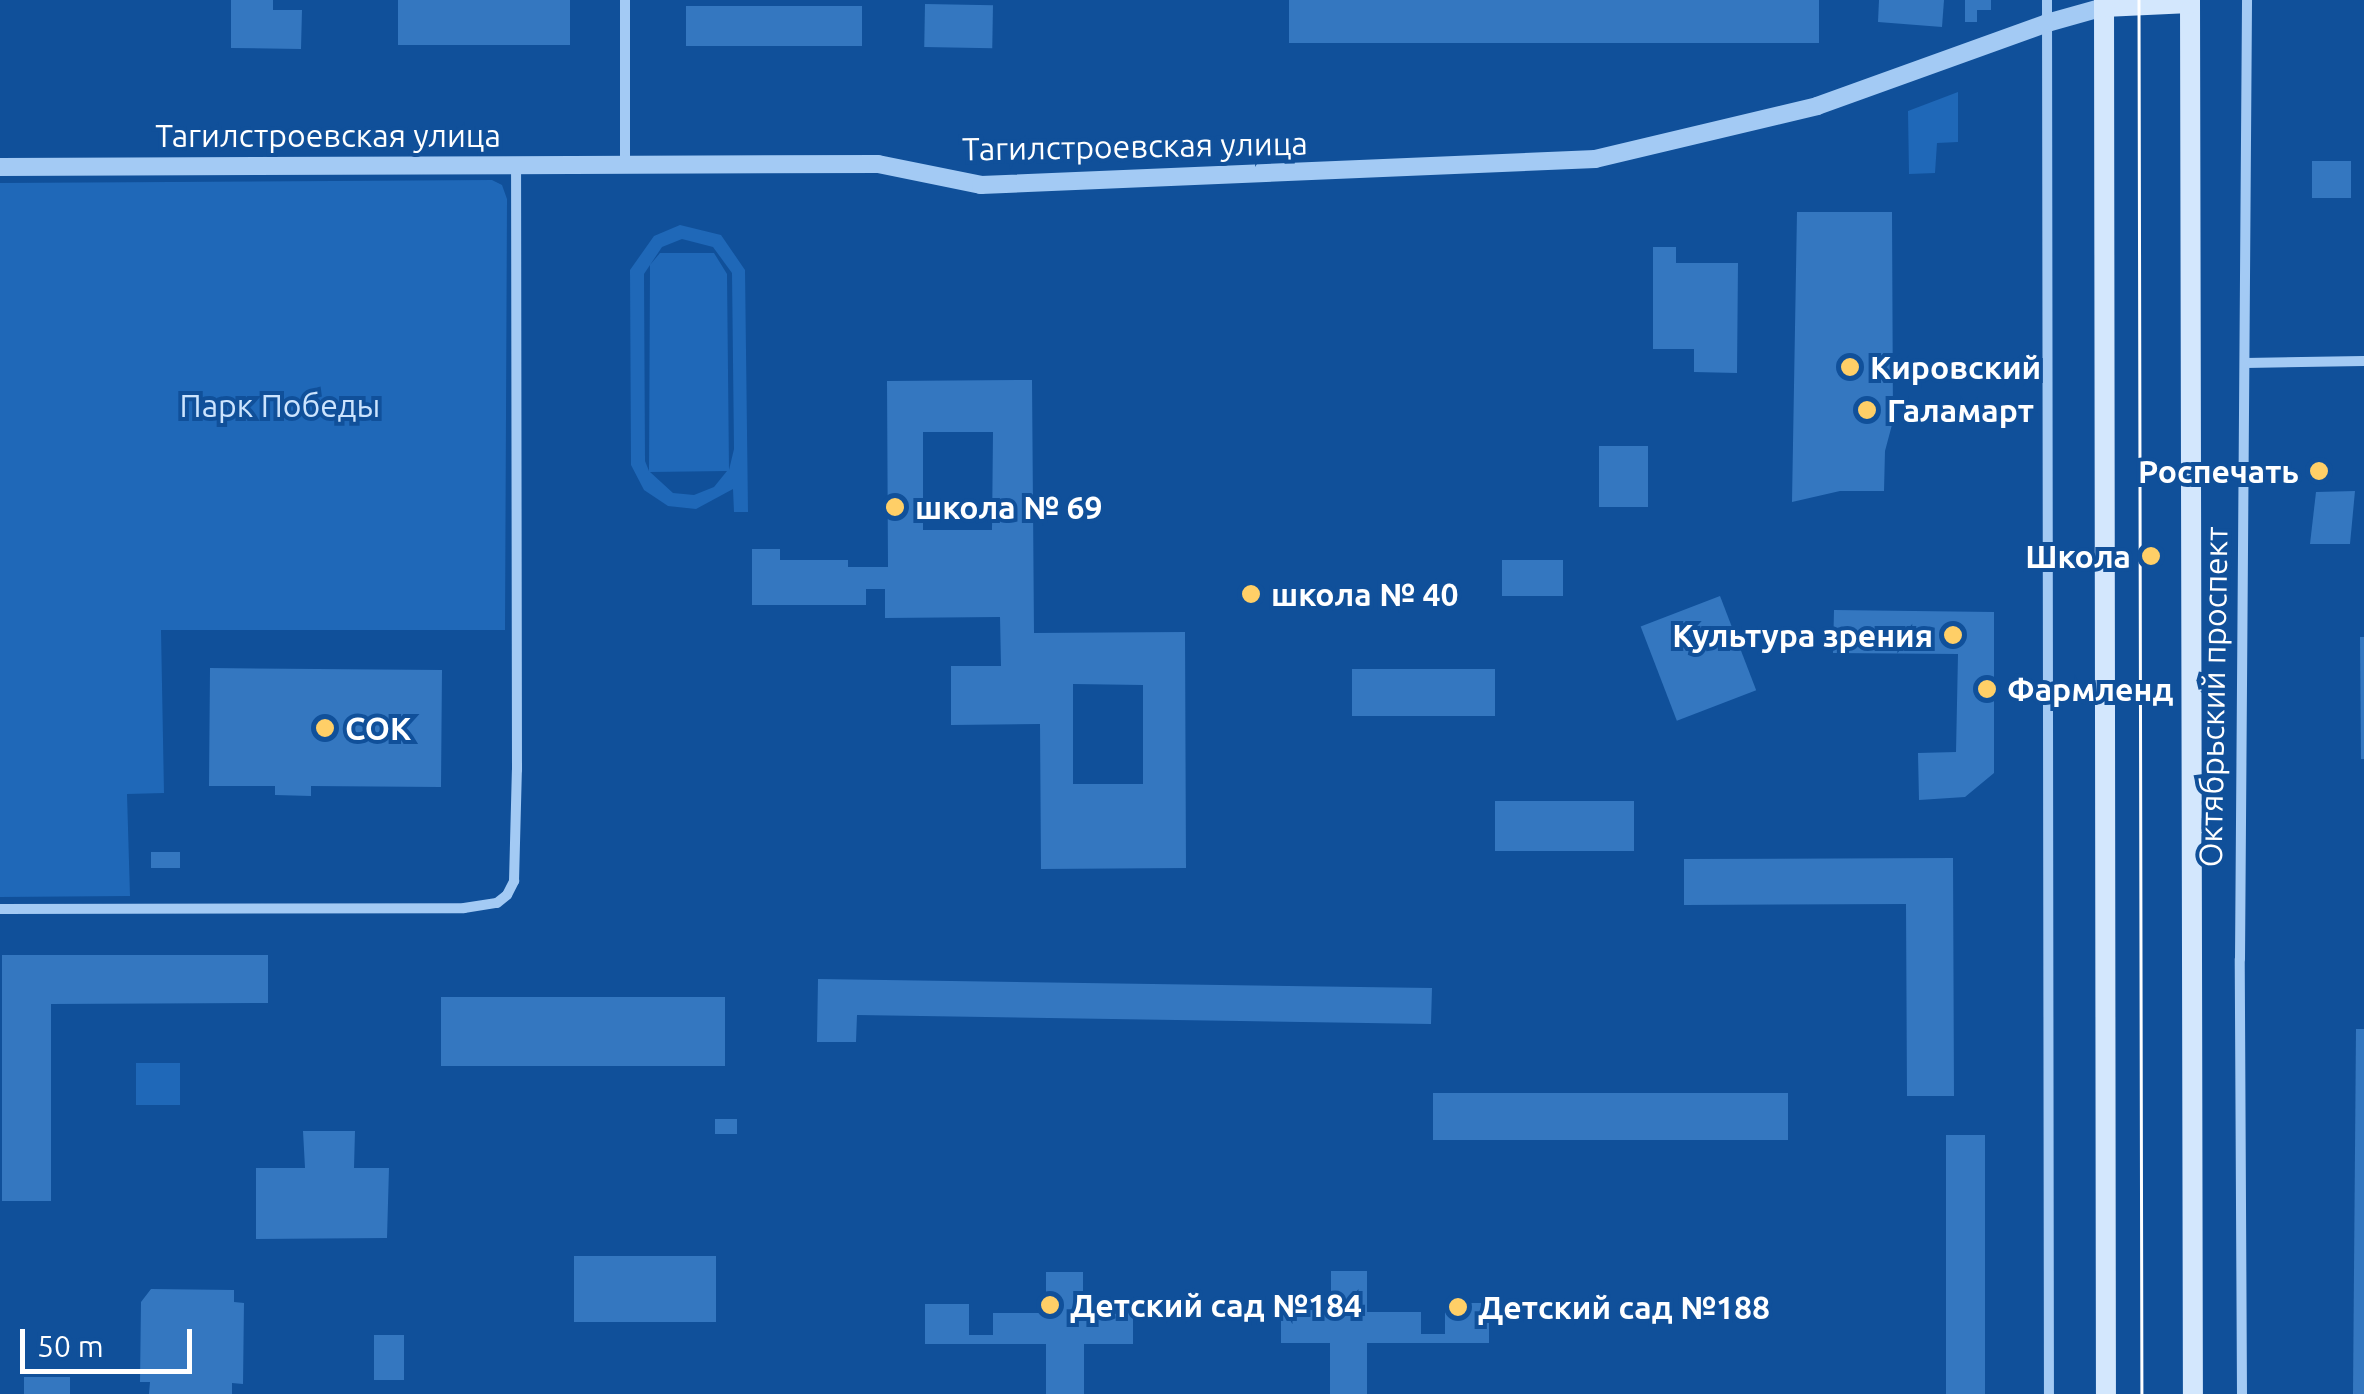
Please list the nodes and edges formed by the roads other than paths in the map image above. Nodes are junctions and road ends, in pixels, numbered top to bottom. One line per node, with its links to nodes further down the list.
1 (625, 0): 7 (street)
2 (2047, 0): 6 (street)
3 (2247, 0): 11 (street, Октябрьский проспект)
4 (2190, 1): 5 (main road, Тагилстроевская улица); 15 (main road, Октябрьский проспект)
5 (2104, 4): 6 (street, Тагилстроевская улица); 14 (main road)
6 (2047, 23): 7 (street, Тагилстроевская улица); 13 (street)
7 (625, 164): 8 (street, Тагилстроевская улица)
8 (516, 166): 9 (street, Тагилстроевская улица); 12 (street)
9 (0, 167)
10 (2364, 360): 11 (street)
11 (2245, 363): 16 (street, Октябрьский проспект)
12 (0, 909)
13 (2049, 1394)
14 (2106, 1394)
15 (2193, 1394)
16 (2242, 1394)

